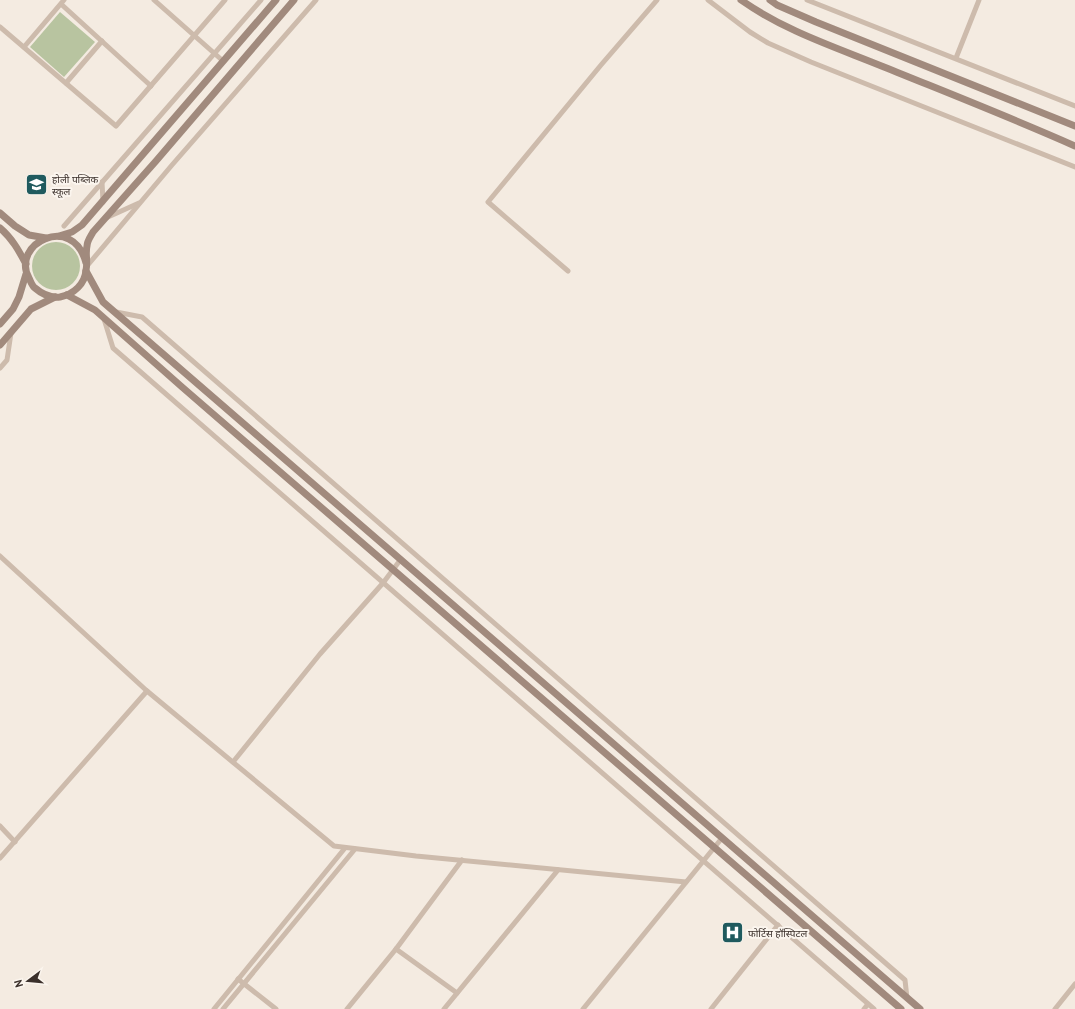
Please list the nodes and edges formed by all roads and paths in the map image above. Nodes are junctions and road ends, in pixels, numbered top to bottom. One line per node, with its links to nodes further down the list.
1 (154, 0): 15 (street)
2 (225, 0): 15 (street)
3 (261, 0): 18 (street)
4 (276, 0): 20 (street)
5 (294, 0): 31 (street)
6 (316, 0): 29 (street)
7 (657, 0): 38 (street)
8 (708, 0): 26 (street)
9 (741, 0): 25 (street)
10 (770, 0): 24 (street)
11 (807, 0): 19 (street)
12 (979, 0): 19 (street)
13 (62, 2): 16 (street); 17 (street)
14 (0, 27): 17 (street)
15 (194, 36): 18 (street); 22 (street)
16 (102, 41): 21 (street); 22 (street)
17 (24, 47): 21 (street)
18 (215, 53): 20 (street); 27 (street)
19 (956, 58): 23 (street)
20 (223, 61): 28 (street)
21 (66, 83): 22 (street)
22 (151, 86)
23 (1075, 106)
24 (1075, 126)
25 (1075, 146)
26 (1075, 167)
27 (102, 182): 28 (street); 32 (street)
28 (103, 202): 34 (street)
29 (140, 203): 31 (street); 37 (street)
30 (0, 213): 35 (street)
31 (104, 218): 37 (street)
32 (64, 226)
33 (0, 228): 36 (street)
34 (59, 236): 35 (street); 37 (street)
35 (46, 238): 36 (street)
36 (26, 264): 39 (street)
37 (86, 267): 40 (street); 42 (street)
38 (568, 271)
39 (26, 274): 41 (street); 44 (street)
40 (67, 296): 41 (street); 43 (street)
41 (55, 297): 45 (street)
42 (115, 312): 49 (street); 71 (street)
43 (104, 318): 50 (street); 51 (street)
44 (0, 323)
45 (11, 332): 46 (street); 47 (street)
46 (0, 344)
47 (0, 368)
48 (0, 556): 52 (street)
49 (401, 560): 50 (street); 55 (street)
50 (393, 569): 51 (street); 57 (street)
51 (383, 583): 53 (street); 62 (street)
52 (147, 691): 53 (street); 56 (street)
53 (233, 762): 58 (street)
54 (0, 826): 56 (street)
55 (722, 838): 57 (street); 71 (street)
56 (15, 842): 60 (street)
57 (714, 847): 62 (street); 82 (street)
58 (345, 848): 59 (street); 67 (street)
59 (355, 849): 61 (street); 68 (street)
60 (0, 858)
61 (462, 860): 63 (street); 66 (street)
62 (704, 860): 64 (street); 65 (street)
63 (558, 870): 64 (street); 70 (street)
64 (686, 882): 78 (street)
65 (778, 925): 72 (street); 79 (street)
66 (396, 949): 70 (street); 76 (street)
67 (238, 979): 68 (street); 73 (street)
68 (244, 984): 74 (street); 75 (street)
69 (1075, 984): 84 (street)
70 (457, 993): 77 (street)
71 (907, 998): 83 (street)
72 (868, 1004): 80 (street); 81 (street)
73 (214, 1009)
74 (223, 1009)
75 (276, 1009)
76 (347, 1009)
77 (444, 1009)
78 (583, 1009)
79 (711, 1009)
80 (864, 1009)
81 (874, 1009)
82 (901, 1009)
83 (920, 1009)
84 (1055, 1009)

